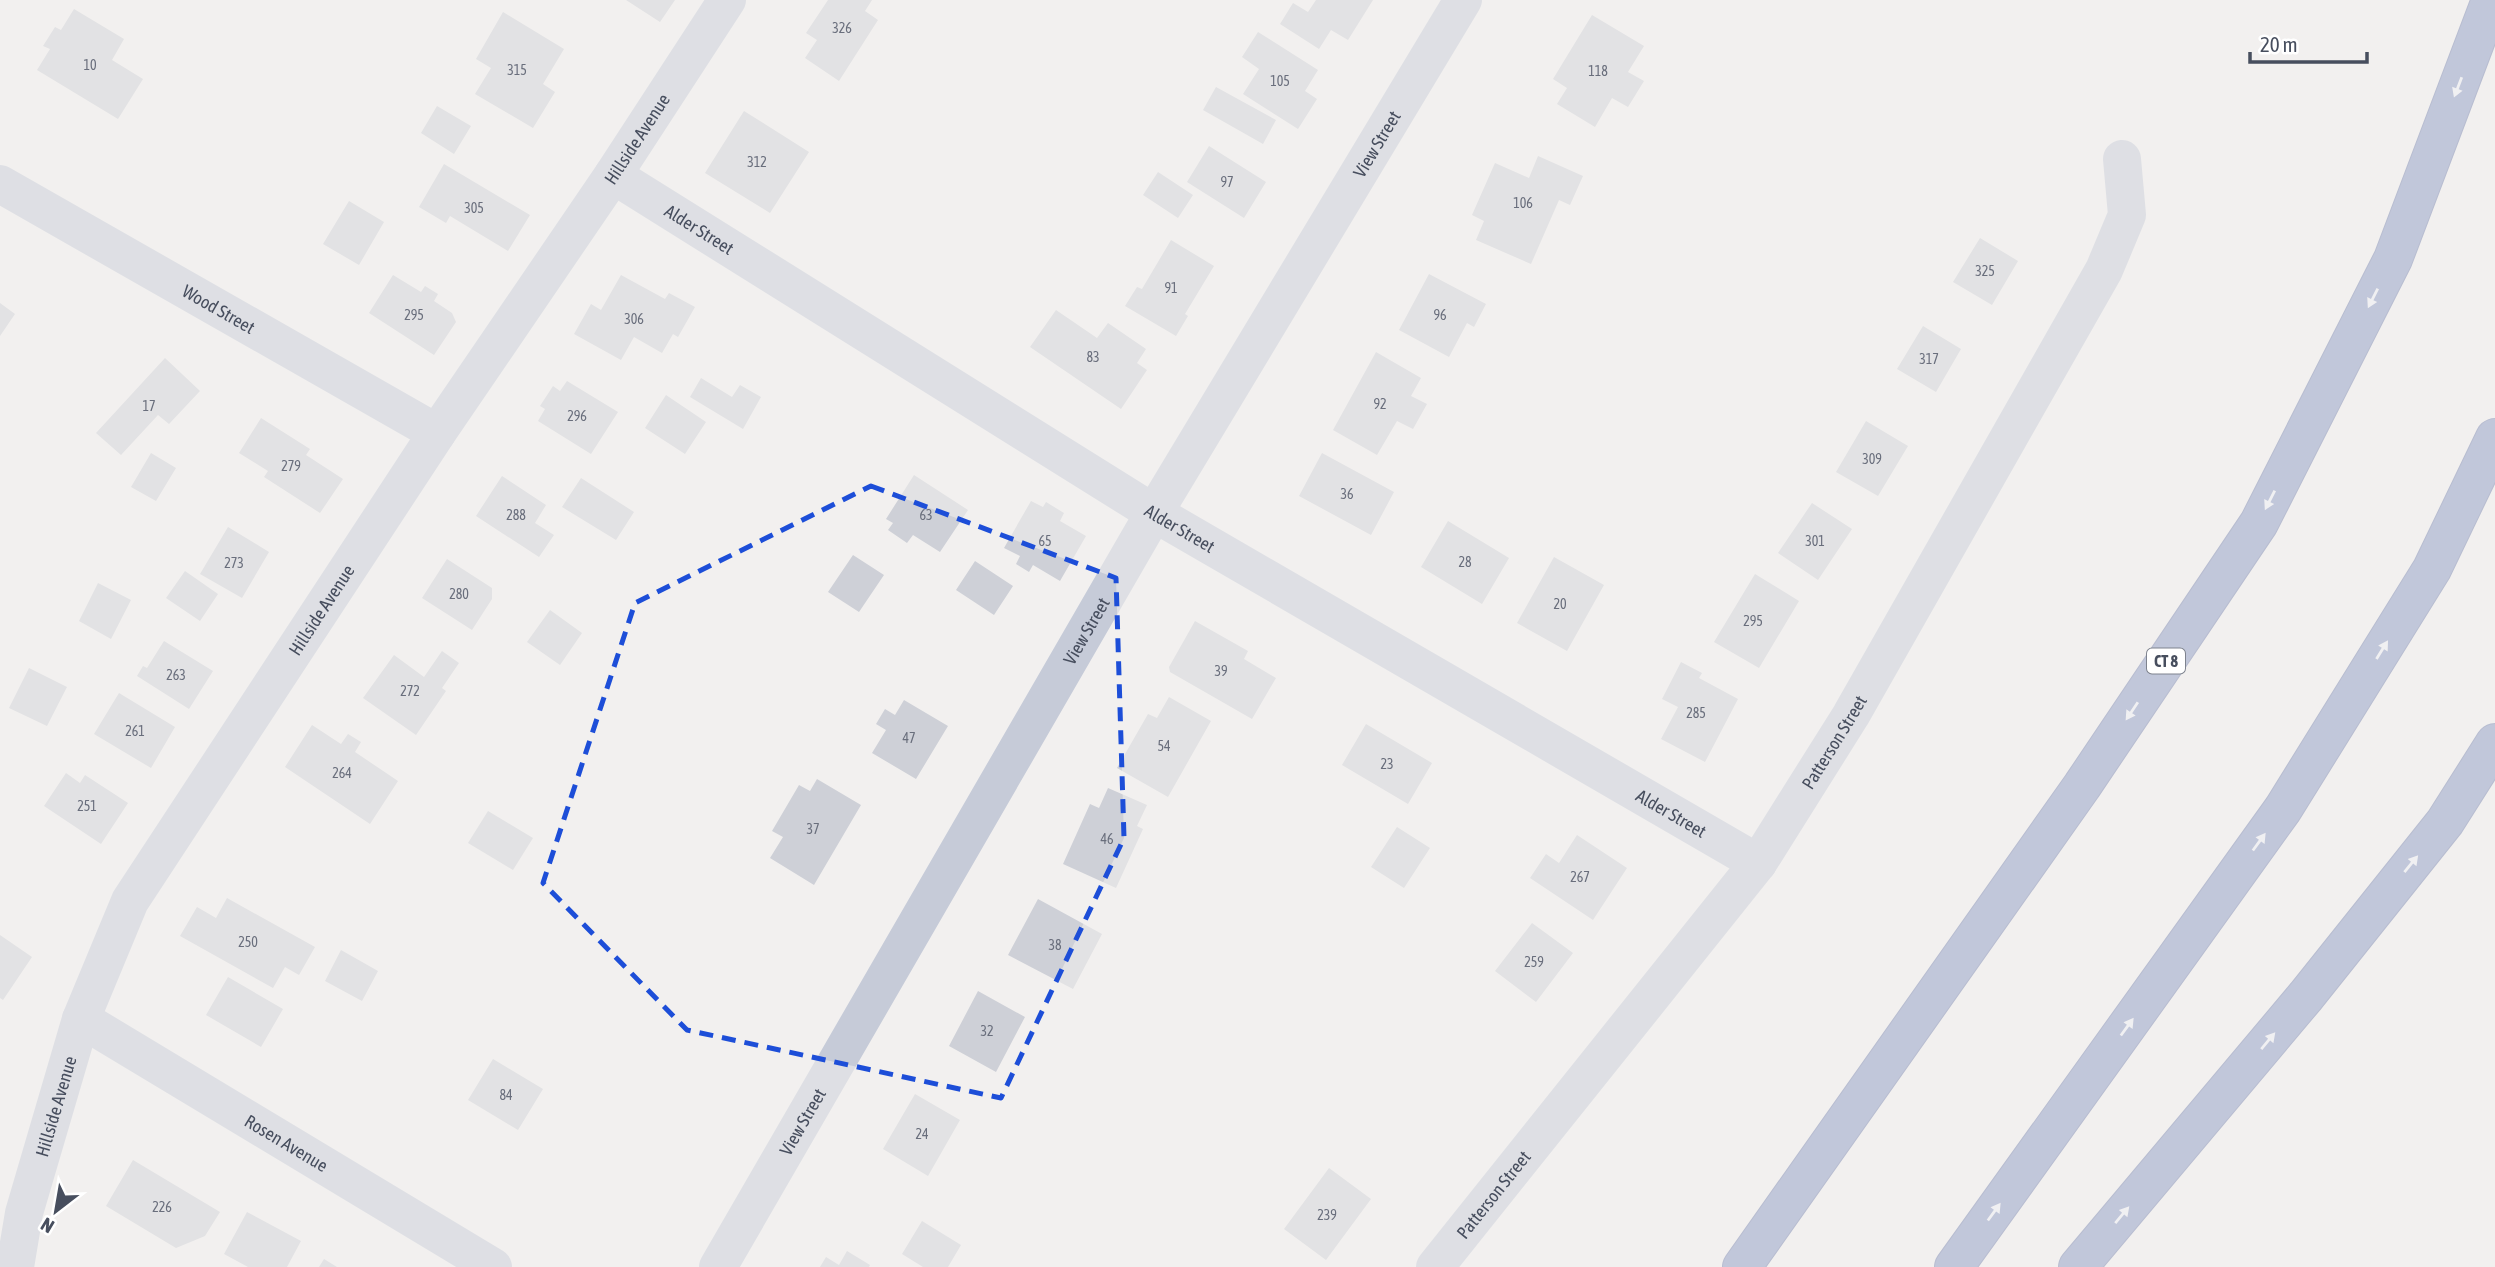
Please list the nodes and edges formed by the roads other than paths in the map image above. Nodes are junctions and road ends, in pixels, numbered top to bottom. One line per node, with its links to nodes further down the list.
1 (727, 0): 5 (street, Hillside Avenue)
2 (1462, 0): 9 (street, View Street)
3 (2491, 0): 18 (highway, CT 8, one-way to 18)
4 (2122, 159): 11 (street, Patterson Street)
5 (613, 174): 7 (street, Hillside Avenue); 9 (street, Alder Street)
6 (0, 184): 7 (street, Wood Street)
7 (437, 433): 12 (street, Hillside Avenue)
8 (2495, 438): 19 (highway, one-way to 8)
9 (1154, 513): 11 (street, Alder Street); 16 (street, View Street)
10 (2495, 743): 20 (highway, one-way to 10)
11 (1758, 863): 17 (street, Patterson Street)
12 (81, 1019): 13 (street, Hillside Avenue); 15 (street, Rosen Avenue)
13 (12, 1210): 14 (street, Hillside Avenue)
14 (15, 1267)
15 (494, 1267)
16 (718, 1267)
17 (1435, 1267)
18 (1742, 1267)
19 (1954, 1267)
20 (2078, 1267)

